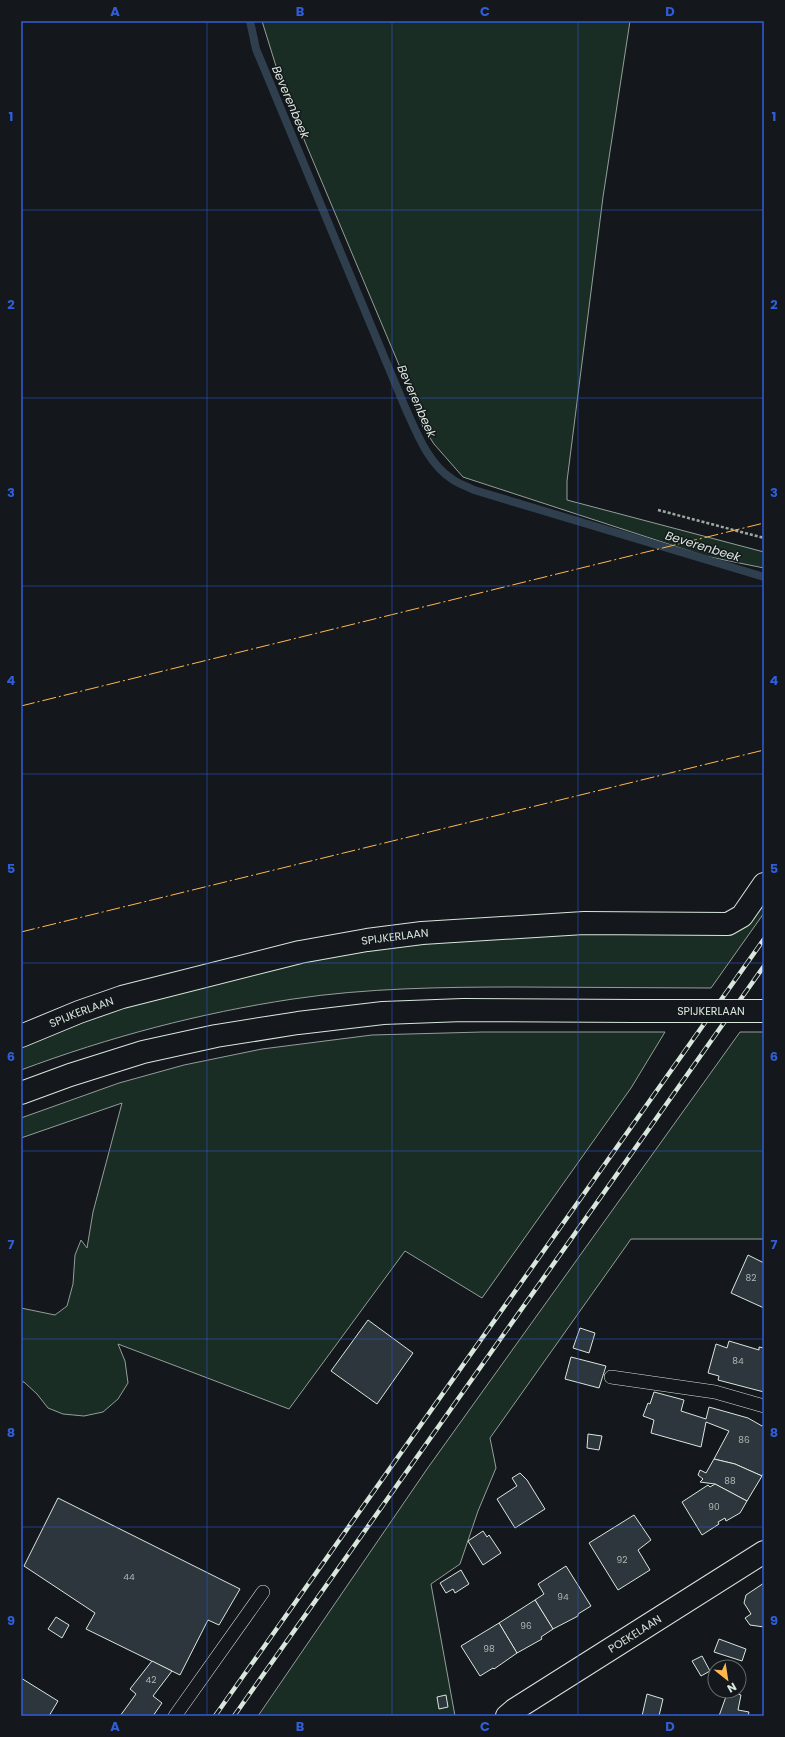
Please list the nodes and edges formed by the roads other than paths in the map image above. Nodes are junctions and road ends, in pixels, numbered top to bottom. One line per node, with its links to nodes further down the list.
1 (764, 884): 3 (street, SPIJKERLAAN)
2 (764, 1011): 4 (street, SPIJKERLAAN, bridge)
3 (21, 1036)
4 (21, 1093)
5 (611, 1377): 6 (lane)
6 (764, 1406)
7 (764, 1552): 10 (street, POEKELAAN)
8 (263, 1592): 9 (lane)
9 (176, 1716)
10 (507, 1716)

